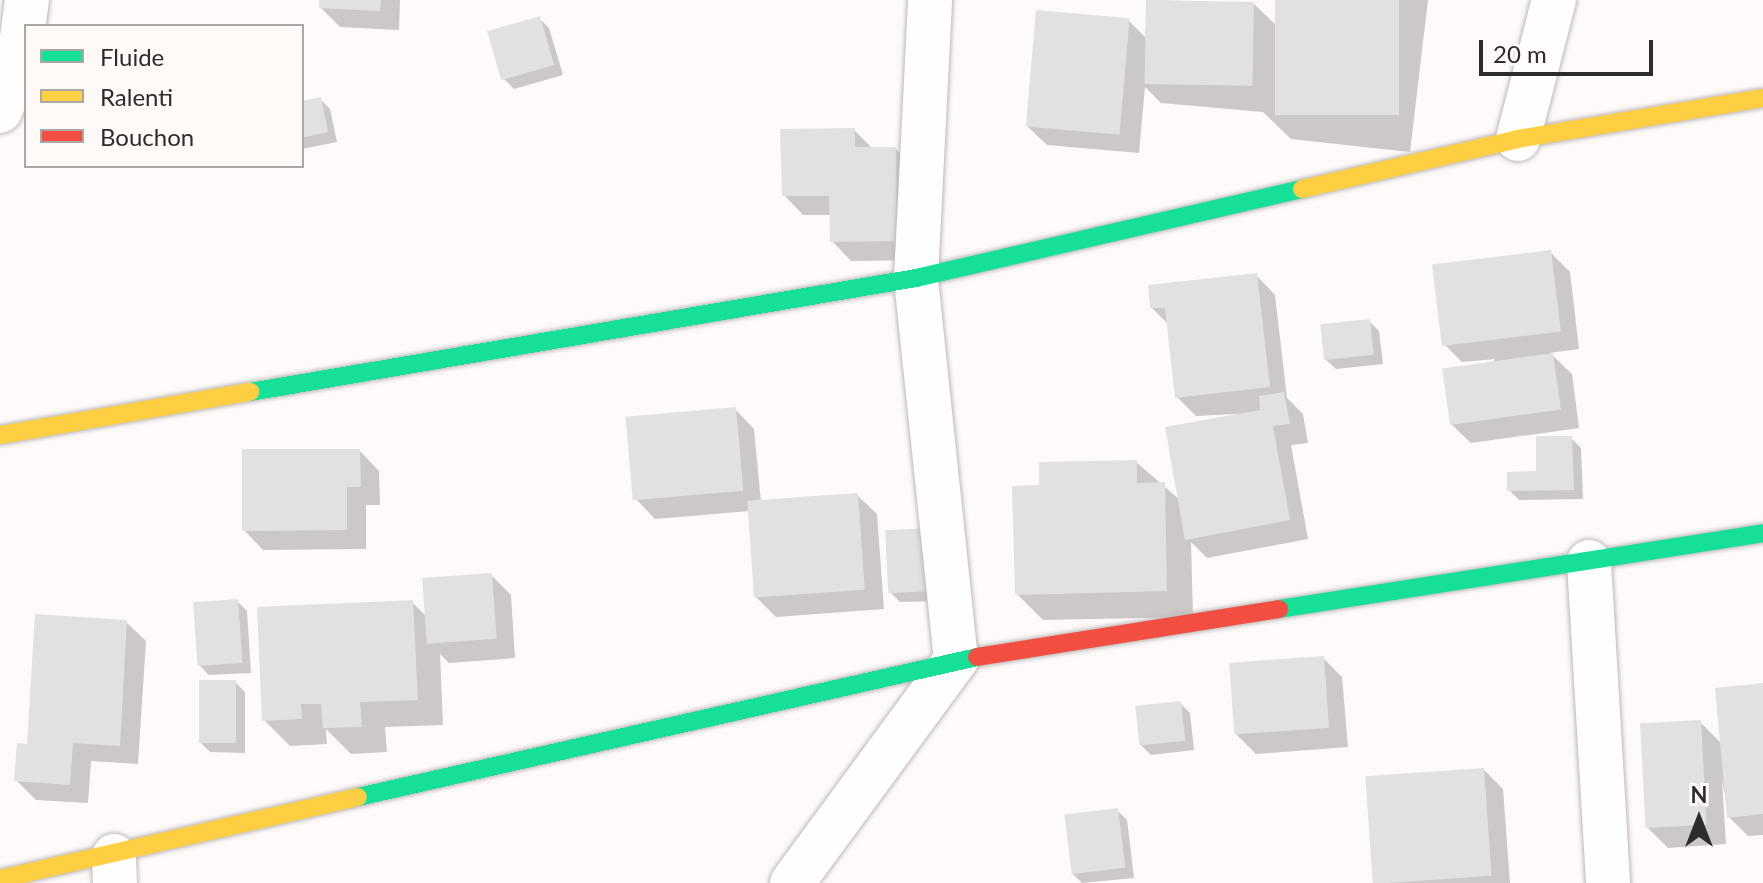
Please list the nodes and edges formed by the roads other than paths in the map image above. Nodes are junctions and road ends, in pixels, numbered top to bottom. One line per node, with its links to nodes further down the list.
1 (27, 0): 5 (street)
2 (930, 0): 7 (street)
3 (1554, 0): 6 (street)
4 (1763, 98): 6 (street)
5 (0, 111)
6 (1518, 139): 7 (street)
7 (916, 278): 8 (street); 11 (street)
8 (0, 435)
9 (1763, 533): 10 (street)
10 (1589, 562): 11 (street); 15 (street)
11 (956, 660): 12 (street); 14 (street)
12 (115, 870): 13 (street)
13 (0, 879)
14 (792, 883)
15 (1608, 883)

